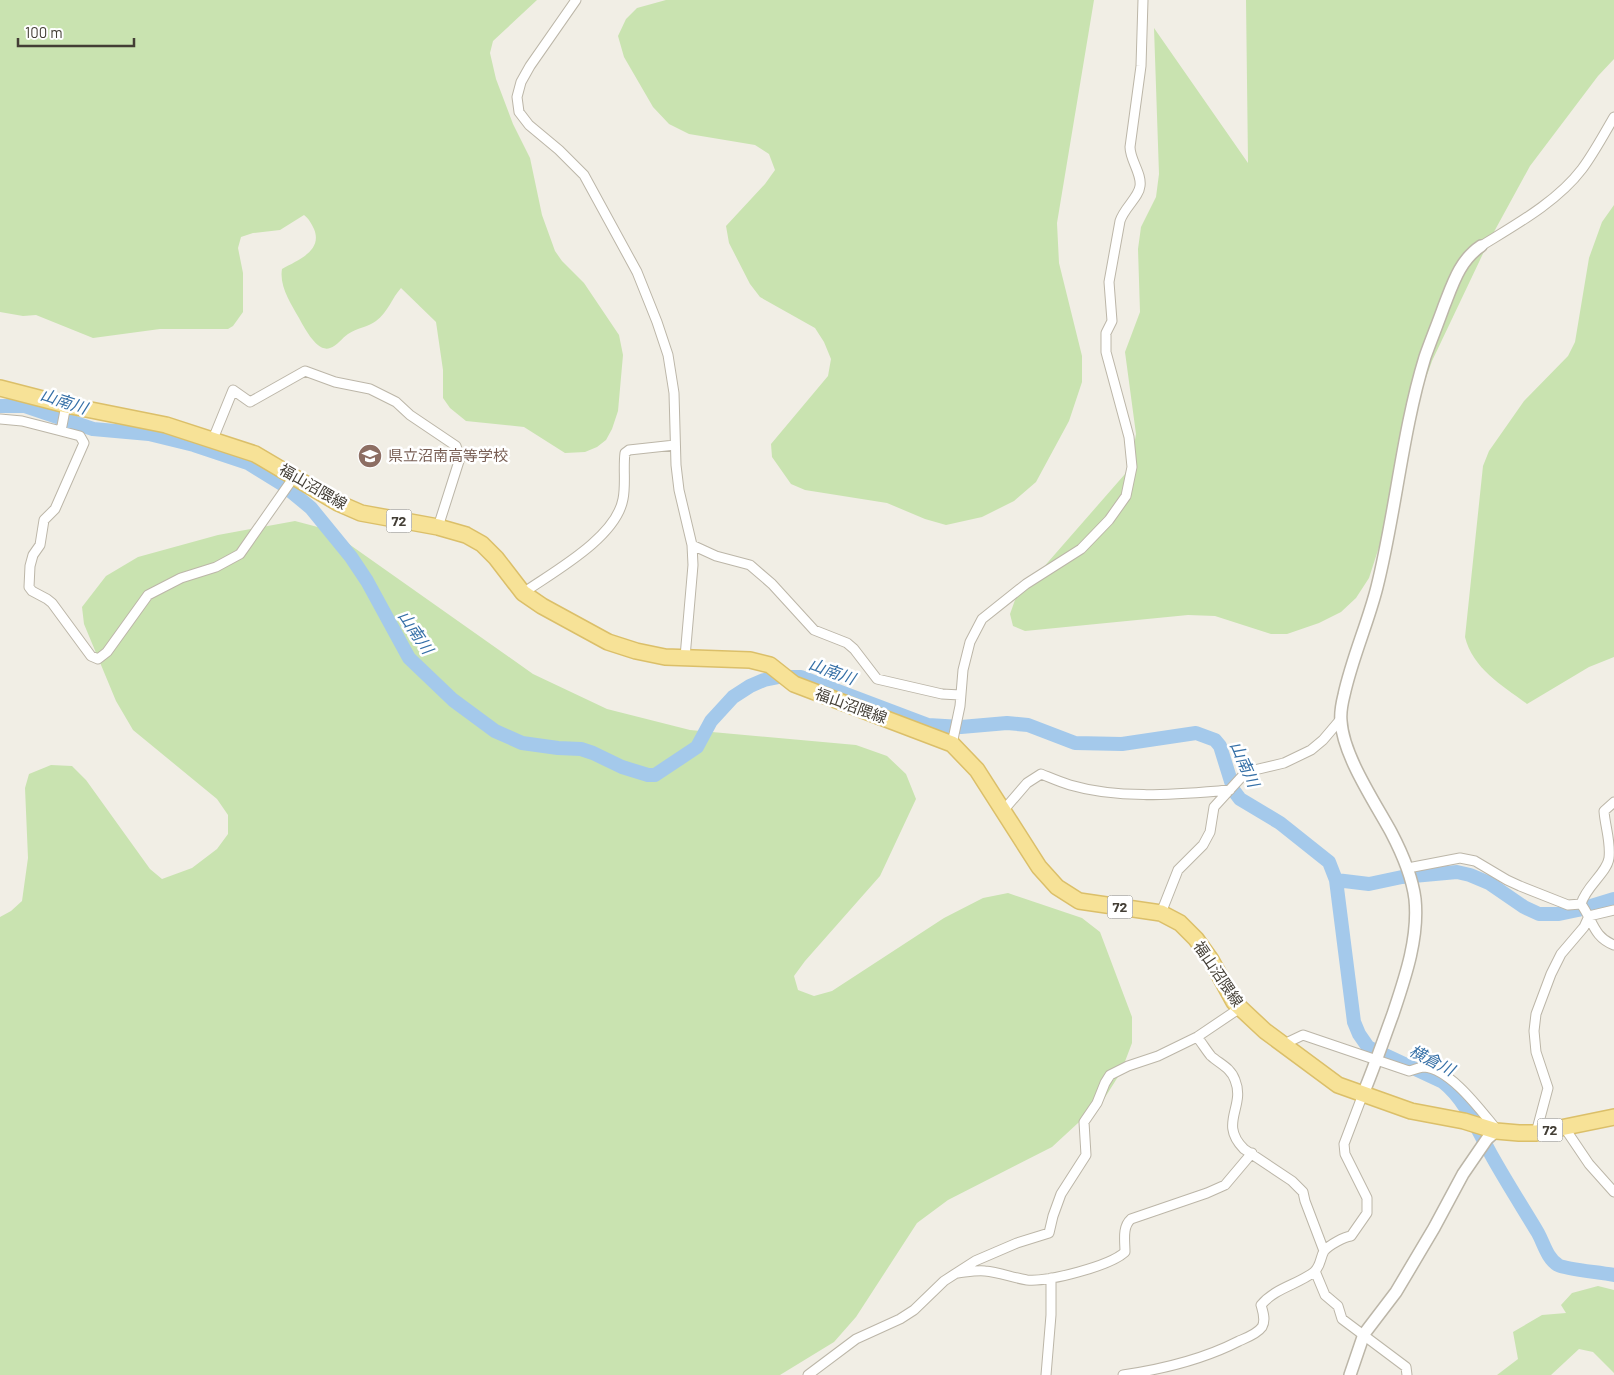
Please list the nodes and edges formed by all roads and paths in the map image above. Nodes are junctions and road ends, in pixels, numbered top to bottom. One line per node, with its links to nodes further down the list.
1 (576, 0): 10 (street)
2 (1143, 0): 16 (street)
3 (1614, 117): 4 (street)
4 (1482, 246): 17 (street)
5 (0, 388): 6 (main road, 福山沼隈線 / 72)
6 (65, 409): 8 (street); 9 (main road, 福山沼隈線 / 72)
7 (0, 419): 8 (street)
8 (61, 430): 11 (street)
9 (212, 440): 11 (main road, 福山沼隈線 / 72); 12 (street)
10 (675, 445): 13 (street); 14 (street)
11 (293, 479): 12 (main road, 福山沼隈線 / 72)
12 (438, 528): 14 (main road, 福山沼隈線 / 72)
13 (692, 545): 15 (street); 16 (street)
14 (523, 593): 15 (main road, 福山沼隈線 / 72)
15 (685, 657): 18 (main road, 福山沼隈線 / 72)
16 (960, 694): 18 (street)
17 (1340, 720): 19 (street); 22 (street)
18 (952, 744): 21 (main road, 福山沼隈線 / 72)
19 (1230, 790): 21 (street); 25 (street)
20 (1614, 802): 23 (street)
21 (1002, 812): 25 (main road, 福山沼隈線 / 72)
22 (1408, 868): 23 (street); 31 (street)
23 (1581, 904): 26 (street)
24 (1614, 910): 26 (street)
25 (1160, 913): 28 (main road, 福山沼隈線 / 72)
26 (1590, 916): 27 (street); 35 (street)
27 (1614, 945)
28 (1240, 1008): 29 (street); 30 (main road, 福山沼隈線 / 72)
29 (1197, 1037): 37 (street); 41 (street)
30 (1284, 1044): 31 (street); 32 (main road, 福山沼隈線 / 72)
31 (1377, 1060): 32 (street); 36 (street)
32 (1363, 1094): 36 (main road, 福山沼隈線 / 72); 39 (street)
33 (1614, 1117): 34 (main road, 福山沼隈線 / 72)
34 (1564, 1127): 35 (main road, 福山沼隈線 / 72); 38 (street)
35 (1536, 1132): 36 (main road, 福山沼隈線 / 72)
36 (1487, 1136): 43 (street)
37 (1252, 1153): 39 (street); 42 (street)
38 (1614, 1192)
39 (1324, 1251): 40 (street)
40 (1315, 1271): 43 (street); 46 (street)
41 (954, 1273): 42 (street); 44 (street)
42 (1050, 1278): 45 (street)
43 (1364, 1334): 47 (street); 48 (street)
44 (808, 1375)
45 (1046, 1375)
46 (1124, 1375)
47 (1350, 1375)
48 (1407, 1375)

